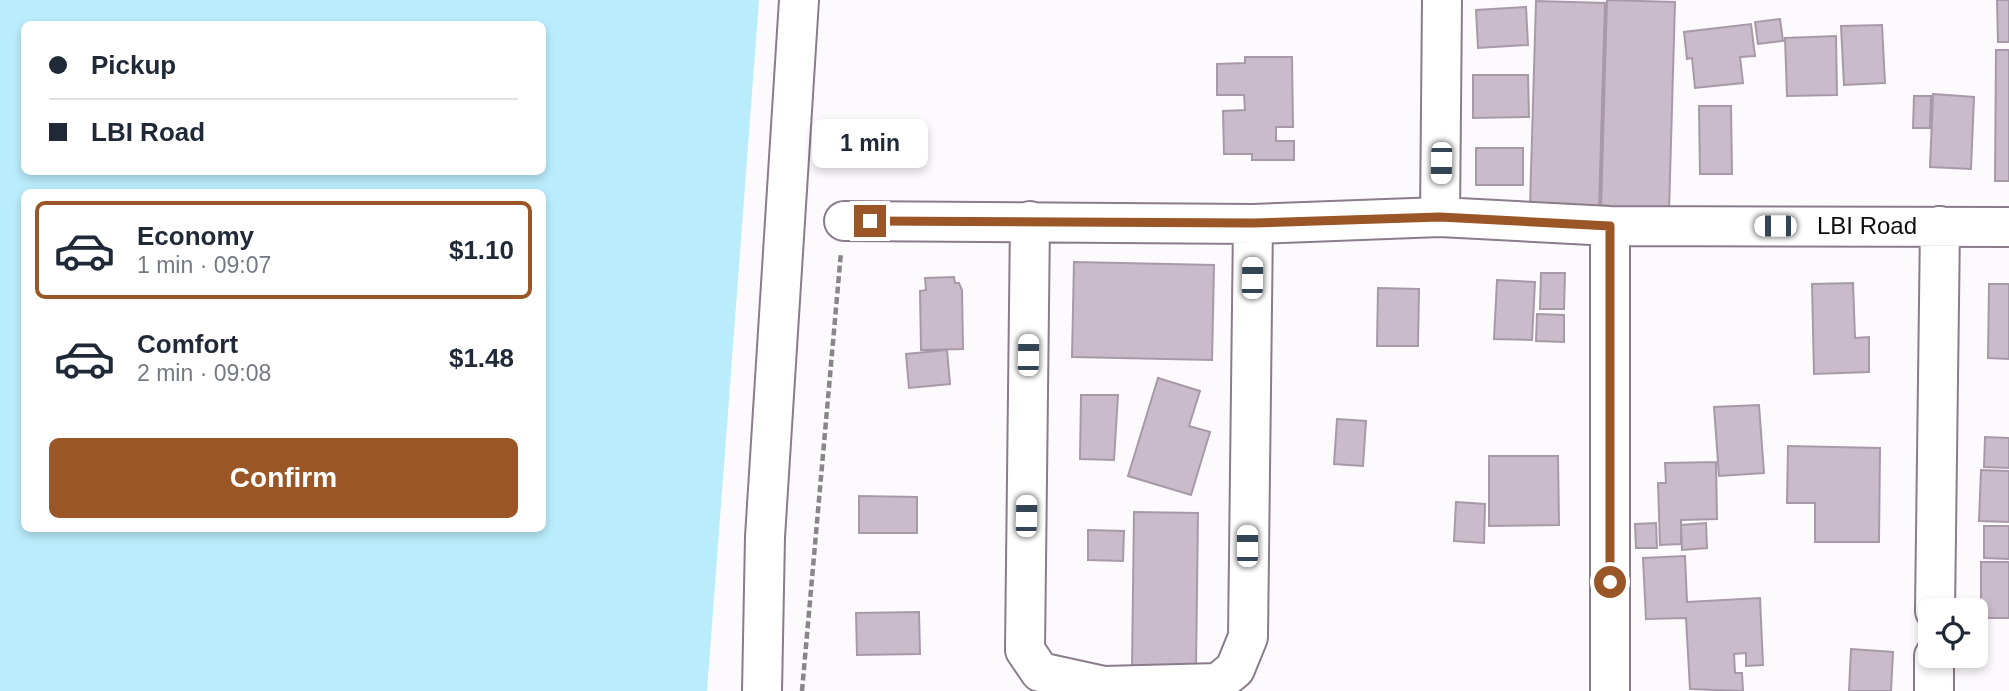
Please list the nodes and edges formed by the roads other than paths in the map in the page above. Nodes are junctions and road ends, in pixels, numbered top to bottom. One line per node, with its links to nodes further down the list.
1 (799, 0): 12 (street)
2 (1442, 0): 3 (street)
3 (1440, 217): 6 (street, LBI Road); 7 (street, LBI Road)
4 (844, 221): 5 (street, LBI Road)
5 (1030, 222): 6 (street, LBI Road); 6 (street)
6 (1253, 223)
7 (1610, 226): 8 (street, LBI Road); 13 (street)
8 (1940, 226): 9 (street, LBI Road); 10 (street)
9 (2009, 227)
10 (1935, 598)
11 (1934, 668): 14 (street)
12 (762, 691)
13 (1610, 691)
14 (1934, 691)

